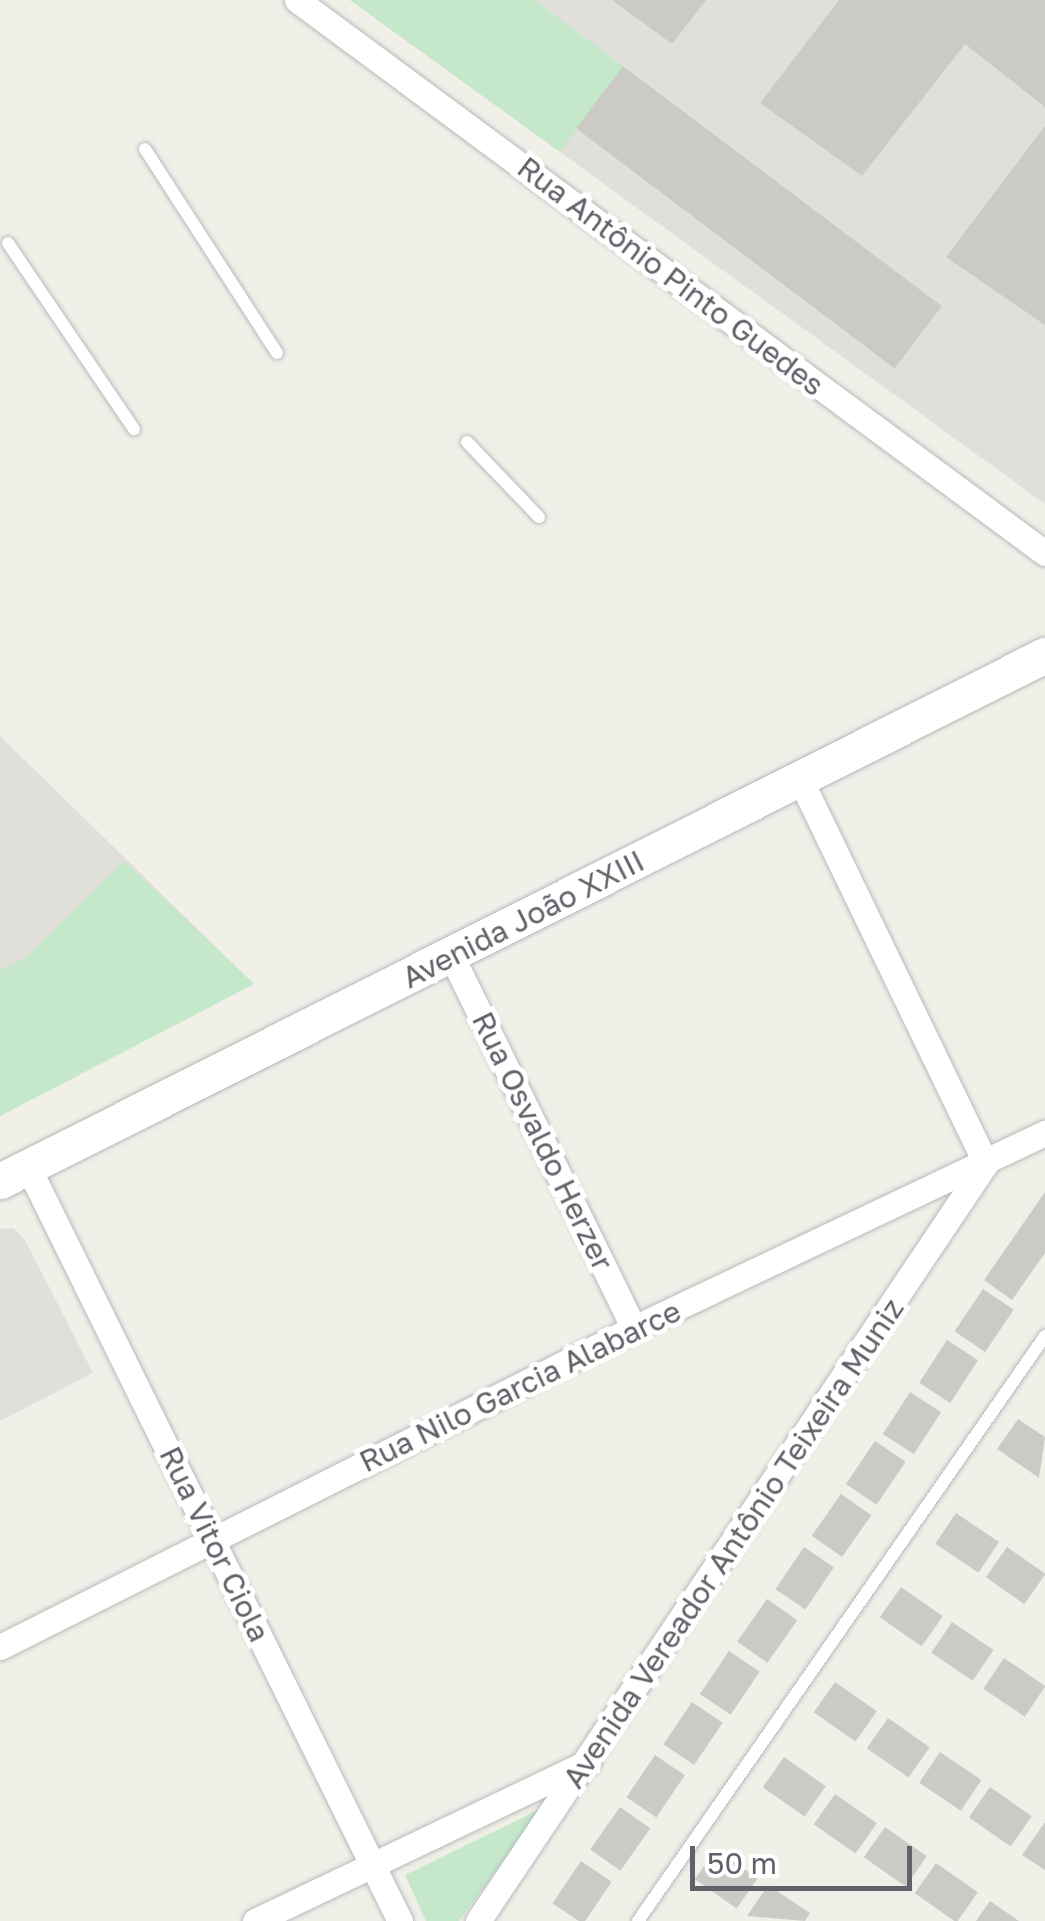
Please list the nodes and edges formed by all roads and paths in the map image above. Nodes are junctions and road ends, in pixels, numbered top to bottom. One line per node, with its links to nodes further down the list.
1 (297, 0): 8 (street, Rua Antônio Pinto Guedes)
2 (145, 148): 4 (lane)
3 (8, 243): 5 (lane)
4 (276, 353)
5 (134, 429)
6 (466, 442): 7 (lane)
7 (538, 516)
8 (1045, 552)
9 (1045, 655): 10 (main road, Avenida João XXIII)
10 (800, 779): 11 (main road, Avenida João XXIII); 13 (street)
11 (452, 955): 14 (main road, Avenida João XXIII); 15 (street, Rua Osvaldo Herzer)
12 (1045, 1133): 13 (street, Rua Nilo Garcia Alabarce)
13 (986, 1163): 15 (street, Rua Nilo Garcia Alabarce); 19 (street, Avenida Vereador Antônio Teixeira Muniz)
14 (14, 1174): 17 (street, Rua Vitor Ciola)
15 (634, 1328): 17 (street, Rua Nilo Garcia Alabarce)
16 (1045, 1336): 24 (lane)
17 (212, 1540): 18 (street, Rua Nilo Garcia Alabarce); 20 (street, Rua Vitor Ciola)
18 (0, 1647)
19 (588, 1762): 20 (street); 23 (street, Avenida Vereador Antônio Teixeira Muniz)
20 (374, 1862): 21 (street); 22 (street, Rua Vitor Ciola)
21 (255, 1921)
22 (400, 1921)
23 (478, 1921)
24 (638, 1921)

